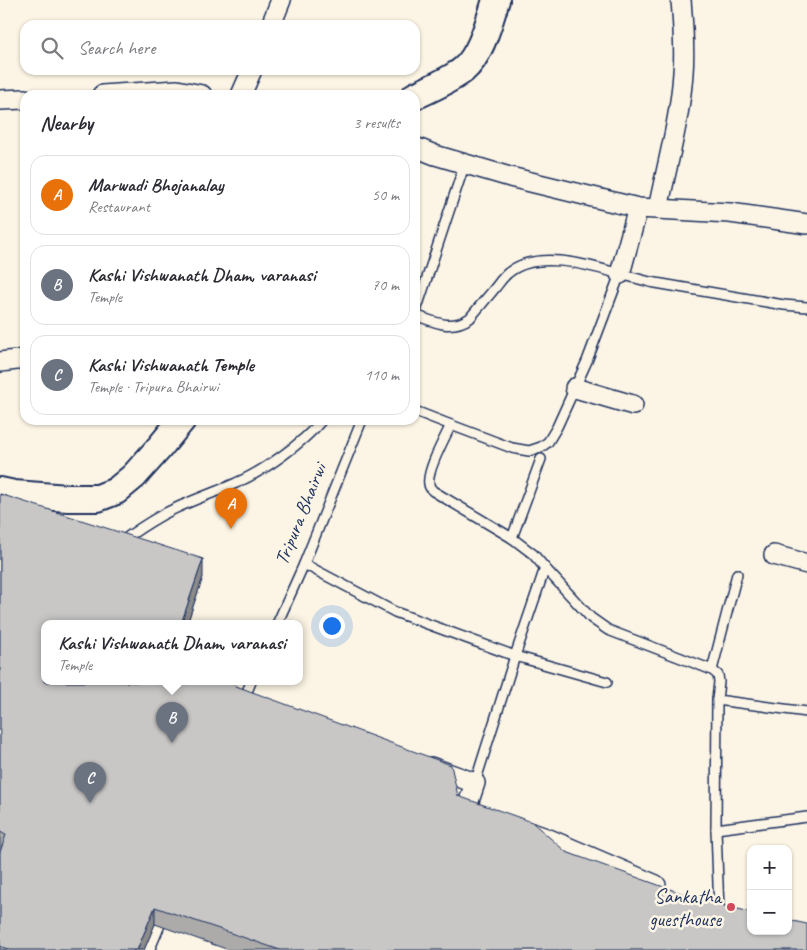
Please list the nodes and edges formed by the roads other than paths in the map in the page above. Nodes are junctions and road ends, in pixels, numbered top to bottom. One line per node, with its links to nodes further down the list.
1 (281, 0): 4 (street)
2 (496, 0): 7 (street)
3 (681, 0): 13 (street)
4 (272, 20)
5 (250, 75): 6 (street)
6 (243, 90)
7 (420, 93)
8 (20, 99): 9 (street)
9 (0, 100)
10 (420, 149): 11 (street)
11 (465, 164): 12 (street); 16 (lane)
12 (638, 208): 13 (street); 15 (street)
13 (658, 209): 14 (street)
14 (807, 224)
15 (620, 274): 17 (lane); 18 (lane); 21 (lane)
16 (420, 299)
17 (807, 307)
18 (420, 316)
19 (20, 359): 20 (street)
20 (0, 362)
21 (575, 388): 22 (street); 27 (lane)
22 (633, 404)
23 (420, 413): 27 (lane)
24 (178, 425): 29 (street)
25 (318, 425): 31 (lane)
26 (360, 425): 33 (lane, Tripura Bhairwi)
27 (451, 425): 30 (lane)
28 (541, 459): 30 (lane)
29 (0, 491)
30 (512, 538): 35 (lane)
31 (114, 548)
32 (774, 555): 34 (street)
33 (304, 564): 37 (lane, Tripura Bhairwi); 38 (lane)
34 (807, 564)
35 (545, 568): 38 (lane); 39 (lane)
36 (737, 574): 39 (lane)
37 (279, 620)
38 (515, 656): 40 (lane); 47 (lane)
39 (712, 670): 43 (lane)
40 (607, 682)
41 (250, 685): 42 (lane)
42 (244, 699): 44 (street)
43 (717, 700): 45 (lane); 51 (lane)
44 (262, 706)
45 (807, 712)
46 (419, 763): 47 (street)
47 (475, 783): 49 (street)
48 (807, 816): 51 (lane)
49 (493, 819)
50 (518, 828): 52 (street)
51 (716, 829): 54 (lane)
52 (676, 893)
53 (702, 904): 54 (street)
54 (728, 914)
55 (155, 924): 56 (street)
56 (144, 950)

